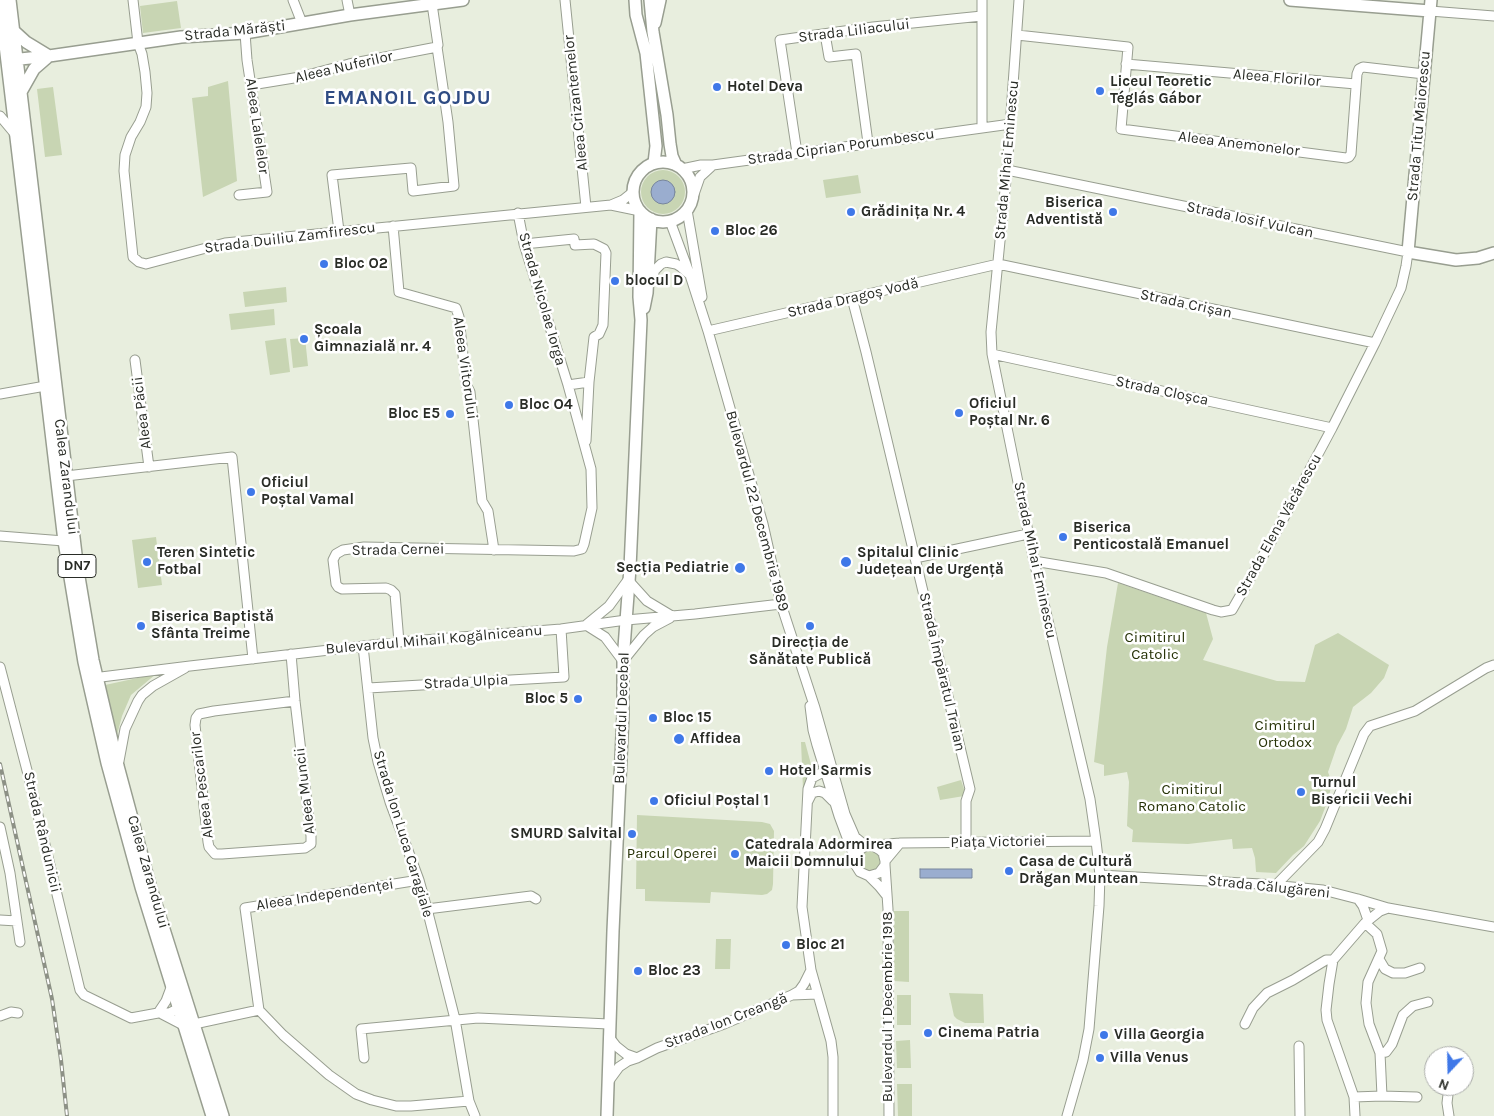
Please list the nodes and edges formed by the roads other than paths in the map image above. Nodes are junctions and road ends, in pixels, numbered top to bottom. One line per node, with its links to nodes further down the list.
1 (10, 0): 22 (main road, Calea Zarandului / DN7)
2 (133, 0): 27 (street)
3 (293, 0): 21 (street)
4 (347, 0): 17 (street)
5 (459, 0): 15 (main road, Strada Mărăști)
6 (565, 0): 50 (street, Aleea Crizantemelor)
7 (629, 0): 18 (main road)
8 (635, 0): 18 (main road)
9 (650, 0): 23 (main road)
10 (660, 0): 23 (main road)
11 (982, 0): 19 (street)
12 (1018, 0): 26 (street, Strada Mihai Eminescu)
13 (1290, 0): 16 (main road)
14 (0, 3): 30 (main road, Calea Zarandului / DN7)
15 (432, 4): 17 (main road, Strada Mărăști); 28 (street)
16 (1430, 6): 20 (street); 32 (main road, Strada Titu Maiorescu)
17 (350, 15): 21 (main road, Strada Mărăști)
18 (636, 15): 42 (main road)
19 (982, 16): 25 (street, Strada Liliacului); 38 (street)
20 (1494, 16)
21 (302, 23): 24 (main road, Strada Mărăști)
22 (14, 31): 29 (main road); 30 (main road, Calea Zarandului / DN7)
23 (653, 32): 44 (main road)
24 (245, 33): 27 (main road, Strada Mărăști); 34 (street, Aleea Lalelelor)
25 (825, 34): 40 (street); 41 (street, Strada Liliacului)
26 (1017, 35): 31 (street); 37 (street, Strada Mihai Eminescu)
27 (138, 43): 29 (main road, Strada Mărăști); 56 (street, Strada Duiliu Zamfirescu)
28 (437, 47): 34 (street, Aleea Nuferilor); 56 (street)
29 (49, 56): 30 (main road, Strada Mărăști); 35 (main road)
30 (8, 61): 35 (main road, Calea Zarandului / DN7); 39 (main road, Calea Zarandului / DN7)
31 (1126, 64): 33 (street, Aleea Florilor); 33 (street, Aleea Anemonelor)
32 (1424, 74): 33 (street); 58 (main road, Strada Titu Maiorescu)
33 (1356, 84)
34 (251, 85): 47 (street, Aleea Lalelelor)
35 (21, 92): 70 (main road, Calea Zarandului / DN7)
36 (0, 116): 39 (street)
37 (1011, 124): 38 (street, Strada Ciprian Porumbescu); 45 (street, Strada Mihai Eminescu)
38 (982, 128): 40 (street, Strada Ciprian Porumbescu)
39 (17, 136): 70 (main road, Calea Zarandului / DN7)
40 (868, 143): 41 (street, Strada Ciprian Porumbescu)
41 (797, 153): 43 (street, Strada Ciprian Porumbescu)
42 (654, 163): 44 (main road); 46 (main road)
43 (713, 165): 44 (street, Strada Ciprian Porumbescu); 49 (street)
44 (679, 167): 49 (main road)
45 (1007, 170): 58 (street, Strada Iosif Vulcan); 60 (street, Strada Mihai Eminescu)
46 (633, 192): 48 (street); 51 (main road)
47 (239, 196)
48 (611, 204): 50 (street, Strada Duiliu Zamfirescu); 51 (street)
49 (689, 205): 54 (main road); 65 (street, Bulevardul 22 Decembrie 1989)
50 (586, 207): 52 (street, Strada Duiliu Zamfirescu)
51 (640, 210): 53 (main road); 64 (main road, Bulevardul Decebal)
52 (518, 213): 55 (street, Strada Duiliu Zamfirescu); 57 (street, Strada Nicolae Iorga)
53 (651, 219): 54 (main road); 62 (main road, Bulevardul Decebal)
54 (670, 221): 61 (street, Bulevardul 22 Decembrie 1989)
55 (393, 226): 56 (street, Strada Duiliu Zamfirescu); 80 (street, Aleea Viitorului)
56 (338, 231)
57 (524, 244): 69 (street); 71 (street, Strada Nicolae Iorga)
58 (1408, 252): 59 (main road, Strada Iosif Vulcan); 66 (street, Strada Elena Văcărescu)
59 (1494, 253)
60 (998, 264): 63 (street, Strada Dragoș Vodă); 66 (street, Strada Crișan); 67 (street, Strada Mihai Eminescu)
61 (690, 275): 62 (street); 65 (street, Bulevardul 22 Decembrie 1989)
62 (647, 293): 64 (main road, Bulevardul Decebal)
63 (852, 298): 65 (street, Strada Dragoș Vodă); 82 (street, Strada Împăratul Traian)
64 (641, 320): 84 (main road, Bulevardul Decebal)
65 (708, 331): 85 (street, Bulevardul 22 Decembrie 1989)
66 (1375, 343): 73 (street, Strada Elena Văcărescu)
67 (992, 354): 73 (street, Strada Cloșca); 77 (street, Strada Mihai Eminescu)
68 (135, 360): 75 (street, Aleea Păcii)
69 (588, 382): 71 (street, Strada Nicolae Iorga); 74 (street)
70 (50, 385): 72 (street); 76 (main road, Calea Zarandului / DN7); 79 (main road, Calea Zarandului / DN7)
71 (568, 385): 74 (street, Strada Nicolae Iorga)
72 (0, 394)
73 (1332, 428): 83 (street, Strada Elena Văcărescu)
74 (585, 449): 81 (street, Strada Nicolae Iorga)
75 (149, 466): 76 (street, Aleea Păcii); 93 (street, Aleea Păcii)
76 (66, 476): 98 (main road, Calea Zarandului / DN7)
77 (1028, 534): 82 (street); 83 (street, Strada Mihai Eminescu)
78 (0, 536): 79 (street)
79 (64, 541): 98 (main road, Calea Zarandului / DN7)
80 (494, 550): 81 (street, Strada Cernei); 90 (street, Strada Cernei)
81 (574, 552)
82 (915, 558): 111 (street, Strada Împăratul Traian)
83 (1034, 561): 110 (street, Strada Mihai Eminescu)
84 (628, 580): 86 (street); 87 (main road, Bulevardul Decebal); 88 (street)
85 (781, 604): 86 (street, Bulevardul Mihail Kogălniceanu); 100 (street, Bulevardul 22 Decembrie 1989)
86 (672, 616): 87 (street, Bulevardul Mihail Kogălniceanu); 94 (street)
87 (626, 620): 88 (street, Bulevardul Mihail Kogălniceanu); 94 (main road, Bulevardul Decebal)
88 (586, 625): 89 (street, Bulevardul Mihail Kogălniceanu); 94 (street)
89 (561, 628): 90 (street, Bulevardul Mihail Kogălniceanu); 99 (street, Strada Ulpia)
90 (399, 642): 91 (street, Bulevardul Mihail Kogălniceanu)
91 (363, 646): 92 (street, Bulevardul Mihail Kogălniceanu); 99 (street, Strada Ion Luca Caragiale)
92 (291, 654): 93 (street, Bulevardul Mihail Kogălniceanu); 101 (street, Aleea Muncii)
93 (253, 659): 96 (street, Bulevardul Mihail Kogălniceanu)
94 (623, 660): 145 (main road, Bulevardul Decebal)
95 (1494, 665): 120 (street)
96 (190, 666): 98 (street, Bulevardul Mihail Kogălniceanu); 102 (street)
97 (0, 667): 142 (street, Strada Rândunicii)
98 (92, 678): 102 (main road, Calea Zarandului / DN7); 135 (main road, Calea Zarandului / DN7)
99 (368, 688): 119 (street, Strada Ion Luca Caragiale)
100 (809, 690): 103 (street, Bulevardul 22 Decembrie 1989); 106 (street, Bulevardul 22 Decembrie 1989)
101 (295, 702): 114 (street, Aleea Muncii); 114 (street, Aleea Pescarilor)
102 (118, 766): 139 (main road, Calea Zarandului / DN7)
103 (825, 771): 104 (street, Bulevardul 22 Decembrie 1989); 105 (street)
104 (830, 784): 105 (street); 106 (street); 108 (street, Bulevardul 22 Decembrie 1989)
105 (808, 789): 107 (street)
106 (838, 789): 113 (street, Bulevardul 22 Decembrie 1989)
107 (808, 801): 108 (street); 134 (street)
108 (834, 801): 115 (street, Bulevardul 22 Decembrie 1989)
109 (0, 827): 127 (street)
110 (1096, 841): 111 (street, Piața Victoriei); 117 (street, Strada Mihai Eminescu)
111 (966, 842): 112 (street, Piața Victoriei)
112 (900, 843): 113 (street, Piața Victoriei); 116 (street)
113 (870, 846): 115 (street); 116 (street)
114 (215, 854)
115 (855, 859): 118 (street)
116 (885, 863): 118 (street); 121 (street, Bulevardul 1 Decembrie 1918)
117 (1100, 875): 120 (street, Strada Călugăreni); 165 (street, Strada Mihai Eminescu)
118 (869, 876): 121 (street, Bulevardul 1 Decembrie 1918)
119 (419, 880): 125 (street, Strada Ion Luca Caragiale); 140 (street, Aleea Independenței)
120 (1276, 885): 122 (street, Strada Călugăreni)
121 (887, 898): 164 (street, Bulevardul 1 Decembrie 1918)
122 (1358, 898): 124 (street, Strada Călugăreni); 128 (street)
123 (536, 899): 125 (street)
124 (1388, 908): 128 (street); 129 (street, Strada Călugăreni)
125 (427, 909): 144 (street, Strada Ion Luca Caragiale)
126 (0, 920): 127 (street)
127 (17, 921): 130 (street)
128 (1366, 922): 131 (street); 132 (street)
129 (1494, 927)
130 (20, 942)
131 (1379, 959): 133 (street); 150 (street)
132 (1333, 960): 146 (street); 156 (street)
133 (1420, 968)
134 (811, 970): 136 (street); 137 (street)
135 (172, 985): 139 (main road, Calea Zarandului / DN7); 142 (street)
136 (816, 994): 137 (street, Strada Ion Creangă); 163 (street)
137 (792, 996): 152 (street, Strada Ion Creangă)
138 (1428, 1002): 150 (street)
139 (184, 1006): 142 (street); 147 (main road, Calea Zarandului / DN7)
140 (259, 1010): 147 (street); 158 (street)
141 (18, 1013): 143 (street)
142 (158, 1013): 147 (street)
143 (0, 1016)
144 (456, 1020): 145 (street); 151 (street); 158 (street, Strada Ion Luca Caragiale)
145 (610, 1024): 148 (main road, Bulevardul Decebal)
146 (1245, 1024)
147 (189, 1025): 159 (main road, Calea Zarandului / DN7); 160 (main road, Calea Zarandului / DN7)
148 (609, 1037): 152 (street); 153 (main road, Bulevardul Decebal)
149 (1299, 1046): 166 (street)
150 (1380, 1054): 154 (street)
151 (364, 1058)
152 (638, 1058): 153 (street, Strada Ion Creangă)
153 (608, 1082): 162 (main road, Bulevardul Decebal)
154 (1382, 1096): 156 (street); 157 (street)
155 (1447, 1096): 168 (street)
156 (1354, 1097): 167 (street)
157 (1418, 1098)
158 (469, 1101): 161 (street, Strada Ion Luca Caragiale)
159 (212, 1116)
160 (223, 1116)
161 (475, 1116)
162 (607, 1116)
163 (833, 1116)
164 (889, 1116)
165 (1067, 1116)
166 (1300, 1116)
167 (1355, 1116)
168 (1449, 1116)

